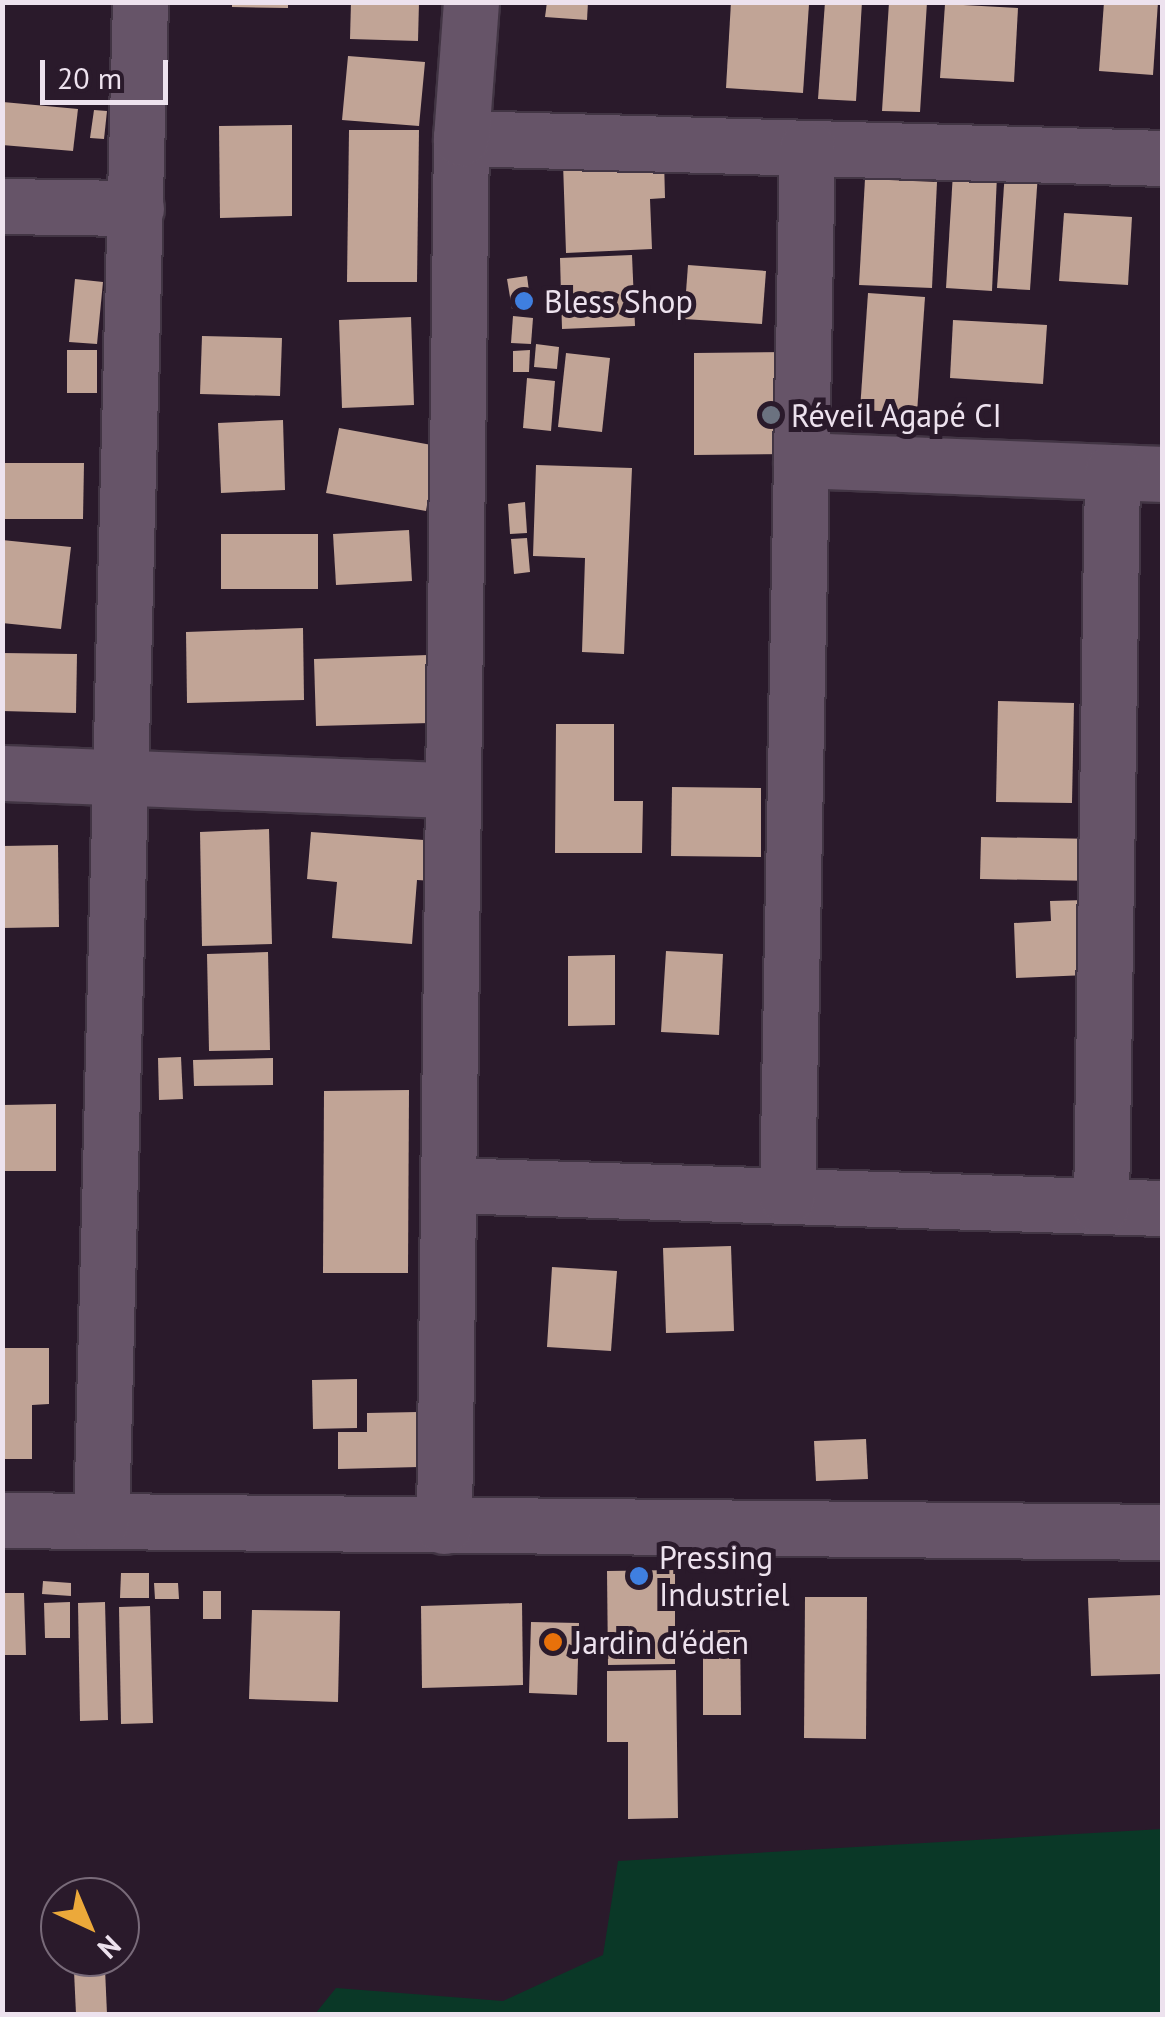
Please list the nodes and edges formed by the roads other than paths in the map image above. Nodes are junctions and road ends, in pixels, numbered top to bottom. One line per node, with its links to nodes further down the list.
1 (140, 2): 7 (street)
2 (471, 2): 3 (street)
3 (461, 138): 4 (street); 12 (street)
4 (807, 148): 5 (street); 8 (street)
5 (1162, 158)
6 (2, 206): 7 (street)
7 (136, 208): 11 (street)
8 (801, 460): 9 (street); 14 (street)
9 (1137, 474): 15 (street)
10 (2, 773): 11 (street)
11 (115, 777): 12 (street); 18 (street)
12 (453, 790): 13 (street)
13 (448, 1185): 14 (street); 19 (street)
14 (787, 1196): 15 (street)
15 (1100, 1206): 16 (street)
16 (1162, 1208)
17 (2, 1520): 18 (street)
18 (100, 1521): 19 (street)
19 (444, 1526): 20 (street)
20 (1162, 1532)

